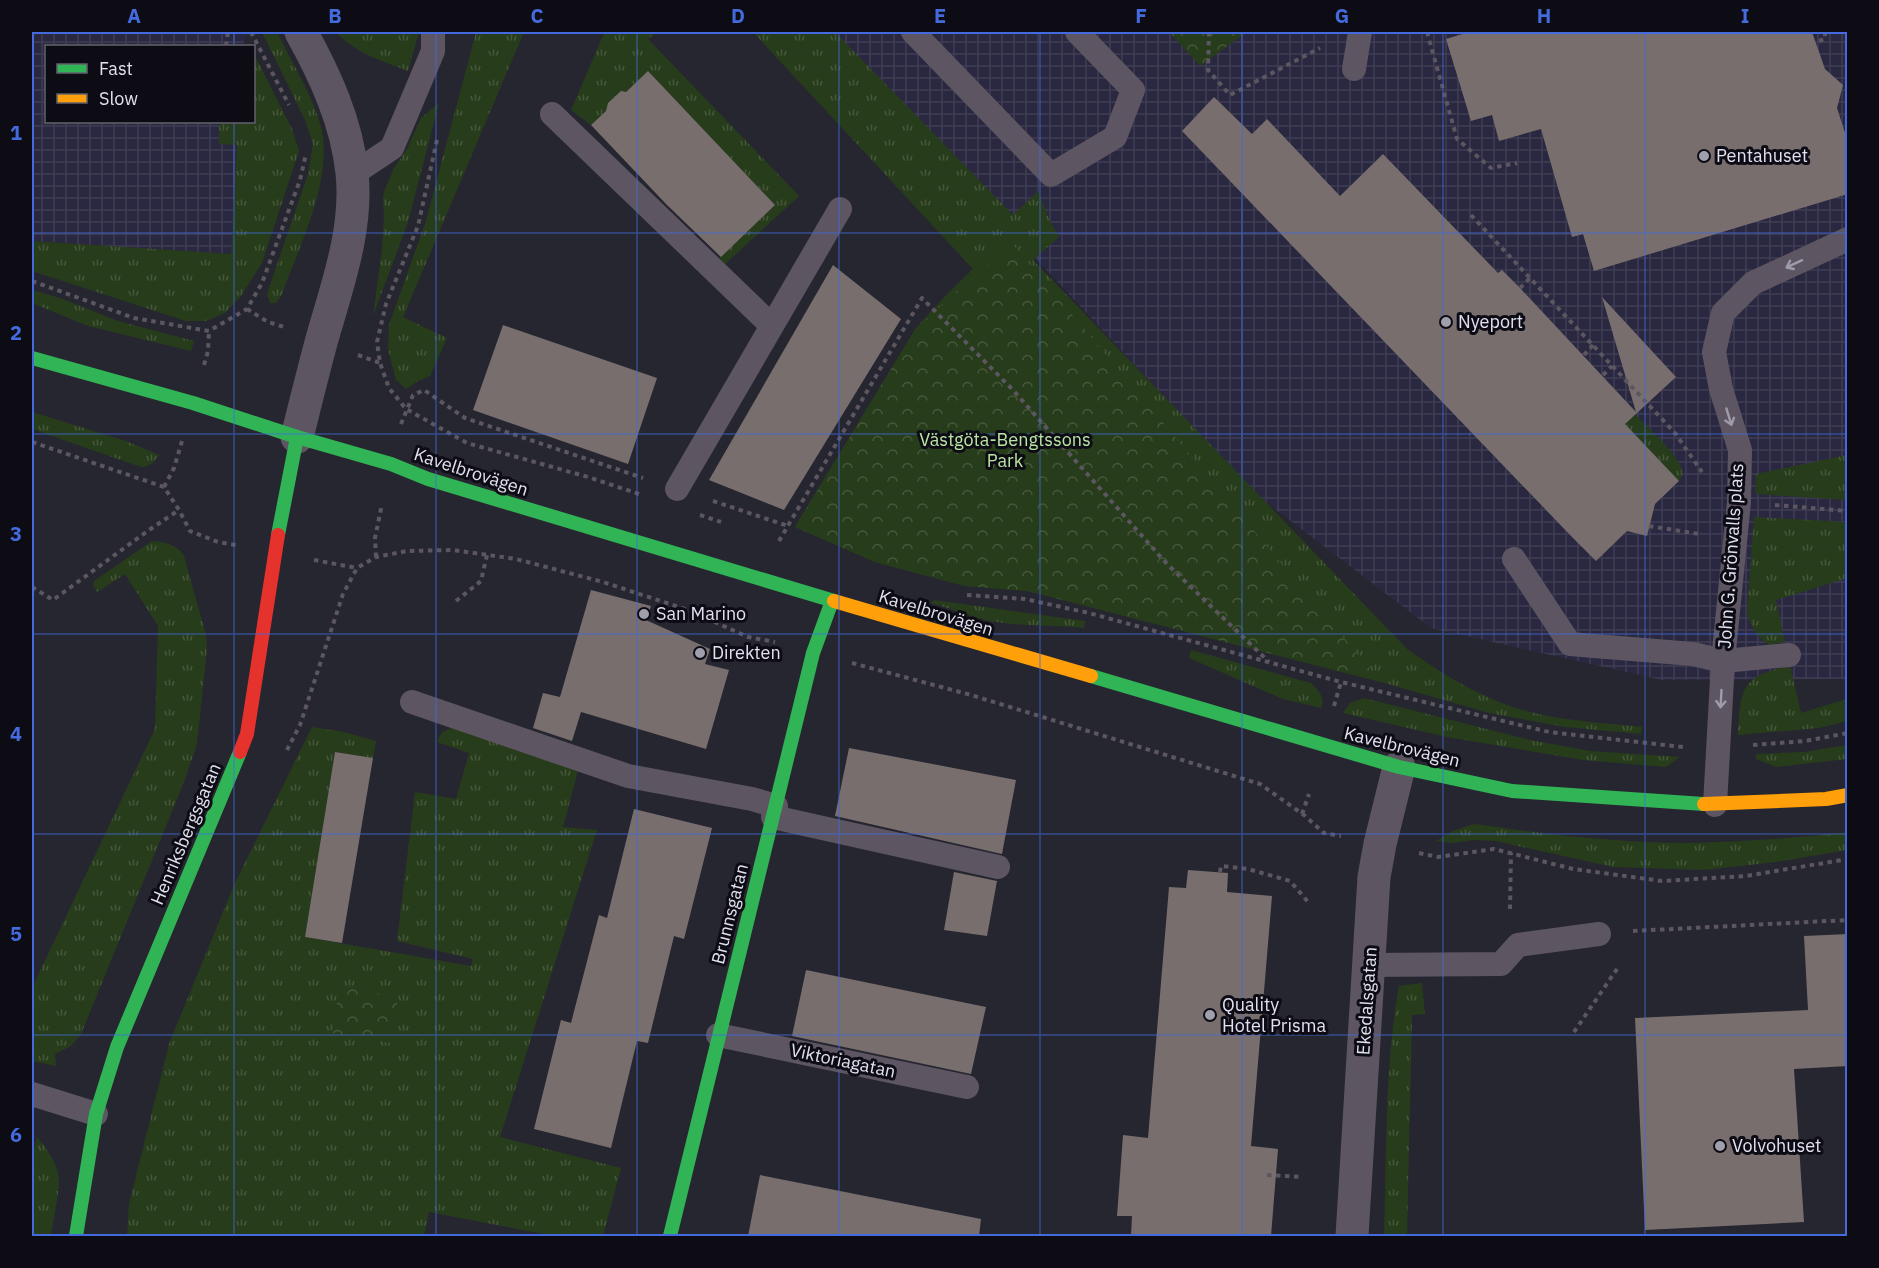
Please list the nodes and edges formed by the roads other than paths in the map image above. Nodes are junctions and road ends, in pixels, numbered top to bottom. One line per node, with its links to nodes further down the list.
1 (301, 32): 8 (street)
2 (433, 32): 8 (lane)
3 (913, 32): 4 (lane)
4 (1077, 32)
5 (1360, 32): 6 (lane)
6 (1354, 69)
7 (552, 114): 11 (lane)
8 (352, 174): 13 (street)
9 (840, 209): 11 (lane)
10 (1848, 239): 18 (lane, John G. Grönvalls plats, one-way to 18)
11 (771, 325): 14 (lane)
12 (32, 358): 13 (main road, Kavelbrovägen)
13 (297, 437): 16 (main road, Kavelbrovägen); 30 (main road, Henriksbergsgatan)
14 (677, 489)
15 (1514, 559): 18 (lane)
16 (832, 601): 20 (main road, Kavelbrovägen); 23 (main road, Brunnsgatan)
17 (1789, 655): 18 (lane)
18 (1723, 661): 22 (lane, John G. Grönvalls plats, one-way to 22)
19 (412, 702): 23 (lane)
20 (1399, 768): 22 (main road, Kavelbrovägen); 26 (street, Ekedalsgatan)
21 (1848, 795): 22 (main road, Kavelbrovägen)
22 (1715, 805)
23 (774, 812): 24 (lane); 27 (main road, Brunnsgatan)
24 (998, 867)
25 (1599, 934): 26 (lane)
26 (1369, 965): 33 (street, Ekedalsgatan)
27 (718, 1035): 28 (lane, Viktoriagatan); 32 (main road, Brunnsgatan)
28 (967, 1087)
29 (32, 1094): 30 (lane)
30 (96, 1114): 31 (main road, Henriksbergsgatan)
31 (76, 1236)
32 (670, 1236)
33 (1352, 1236)

